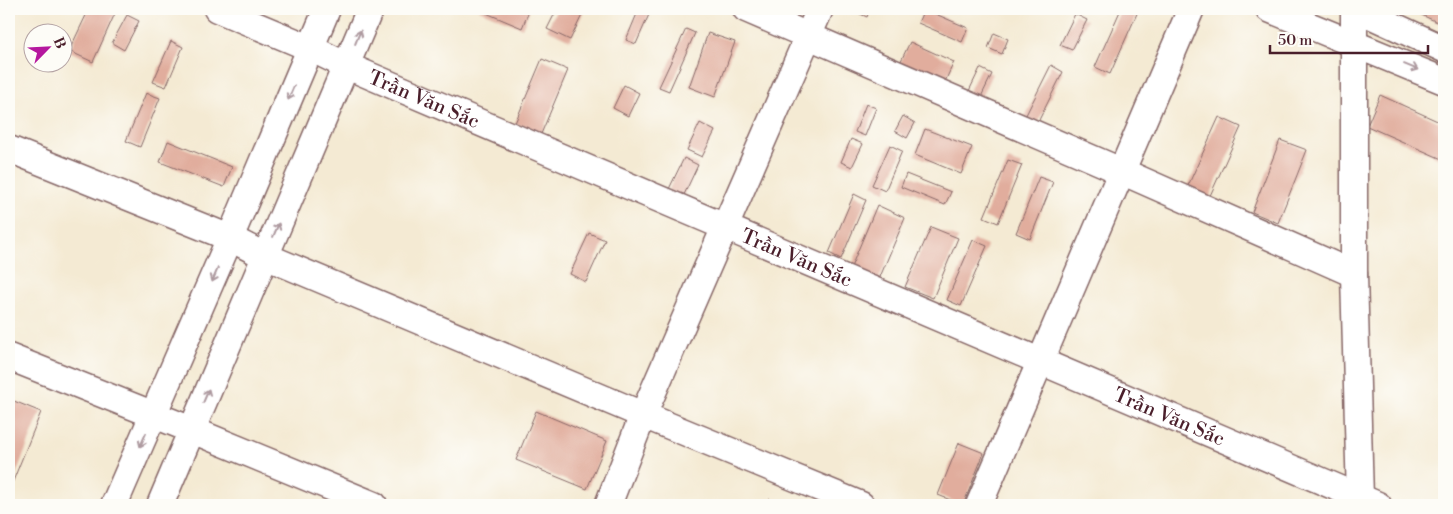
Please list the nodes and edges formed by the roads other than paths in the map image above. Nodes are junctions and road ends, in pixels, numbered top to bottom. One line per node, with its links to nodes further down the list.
1 (217, 9): 11 (street, Trần Văn Sắc)
2 (328, 9): 11 (street)
3 (370, 9): 13 (street, one-way to 3)
4 (746, 9): 9 (street)
5 (820, 9): 9 (street)
6 (1191, 9): 16 (street)
7 (1268, 9): 10 (street)
8 (1356, 9): 10 (street); 12 (street)
9 (809, 36): 16 (street); 17 (street)
10 (1355, 44): 14 (street, one-way to 14); 20 (street)
11 (310, 48): 13 (street, Trần Văn Sắc); 18 (street, one-way to 18)
12 (1444, 49)
13 (347, 66): 17 (street, Trần Văn Sắc); 19 (street, one-way to 13)
14 (1444, 81)
15 (9, 149): 18 (street)
16 (1122, 171): 20 (street); 22 (street)
17 (726, 226): 22 (street, Trần Văn Sắc); 24 (street)
18 (230, 238): 19 (street); 23 (street, one-way to 23)
19 (265, 256): 24 (street); 25 (street, one-way to 19)
20 (1354, 274): 26 (street)
21 (9, 357): 23 (street)
22 (1042, 362): 26 (street, Trần Văn Sắc); 32 (street)
23 (154, 415): 25 (street); 27 (street, one-way to 27)
24 (642, 416): 30 (street); 31 (street)
25 (192, 430): 28 (street); 29 (street)
26 (1365, 503)
27 (114, 505)
28 (160, 505)
29 (374, 505)
30 (608, 505)
31 (861, 505)
32 (979, 505)

